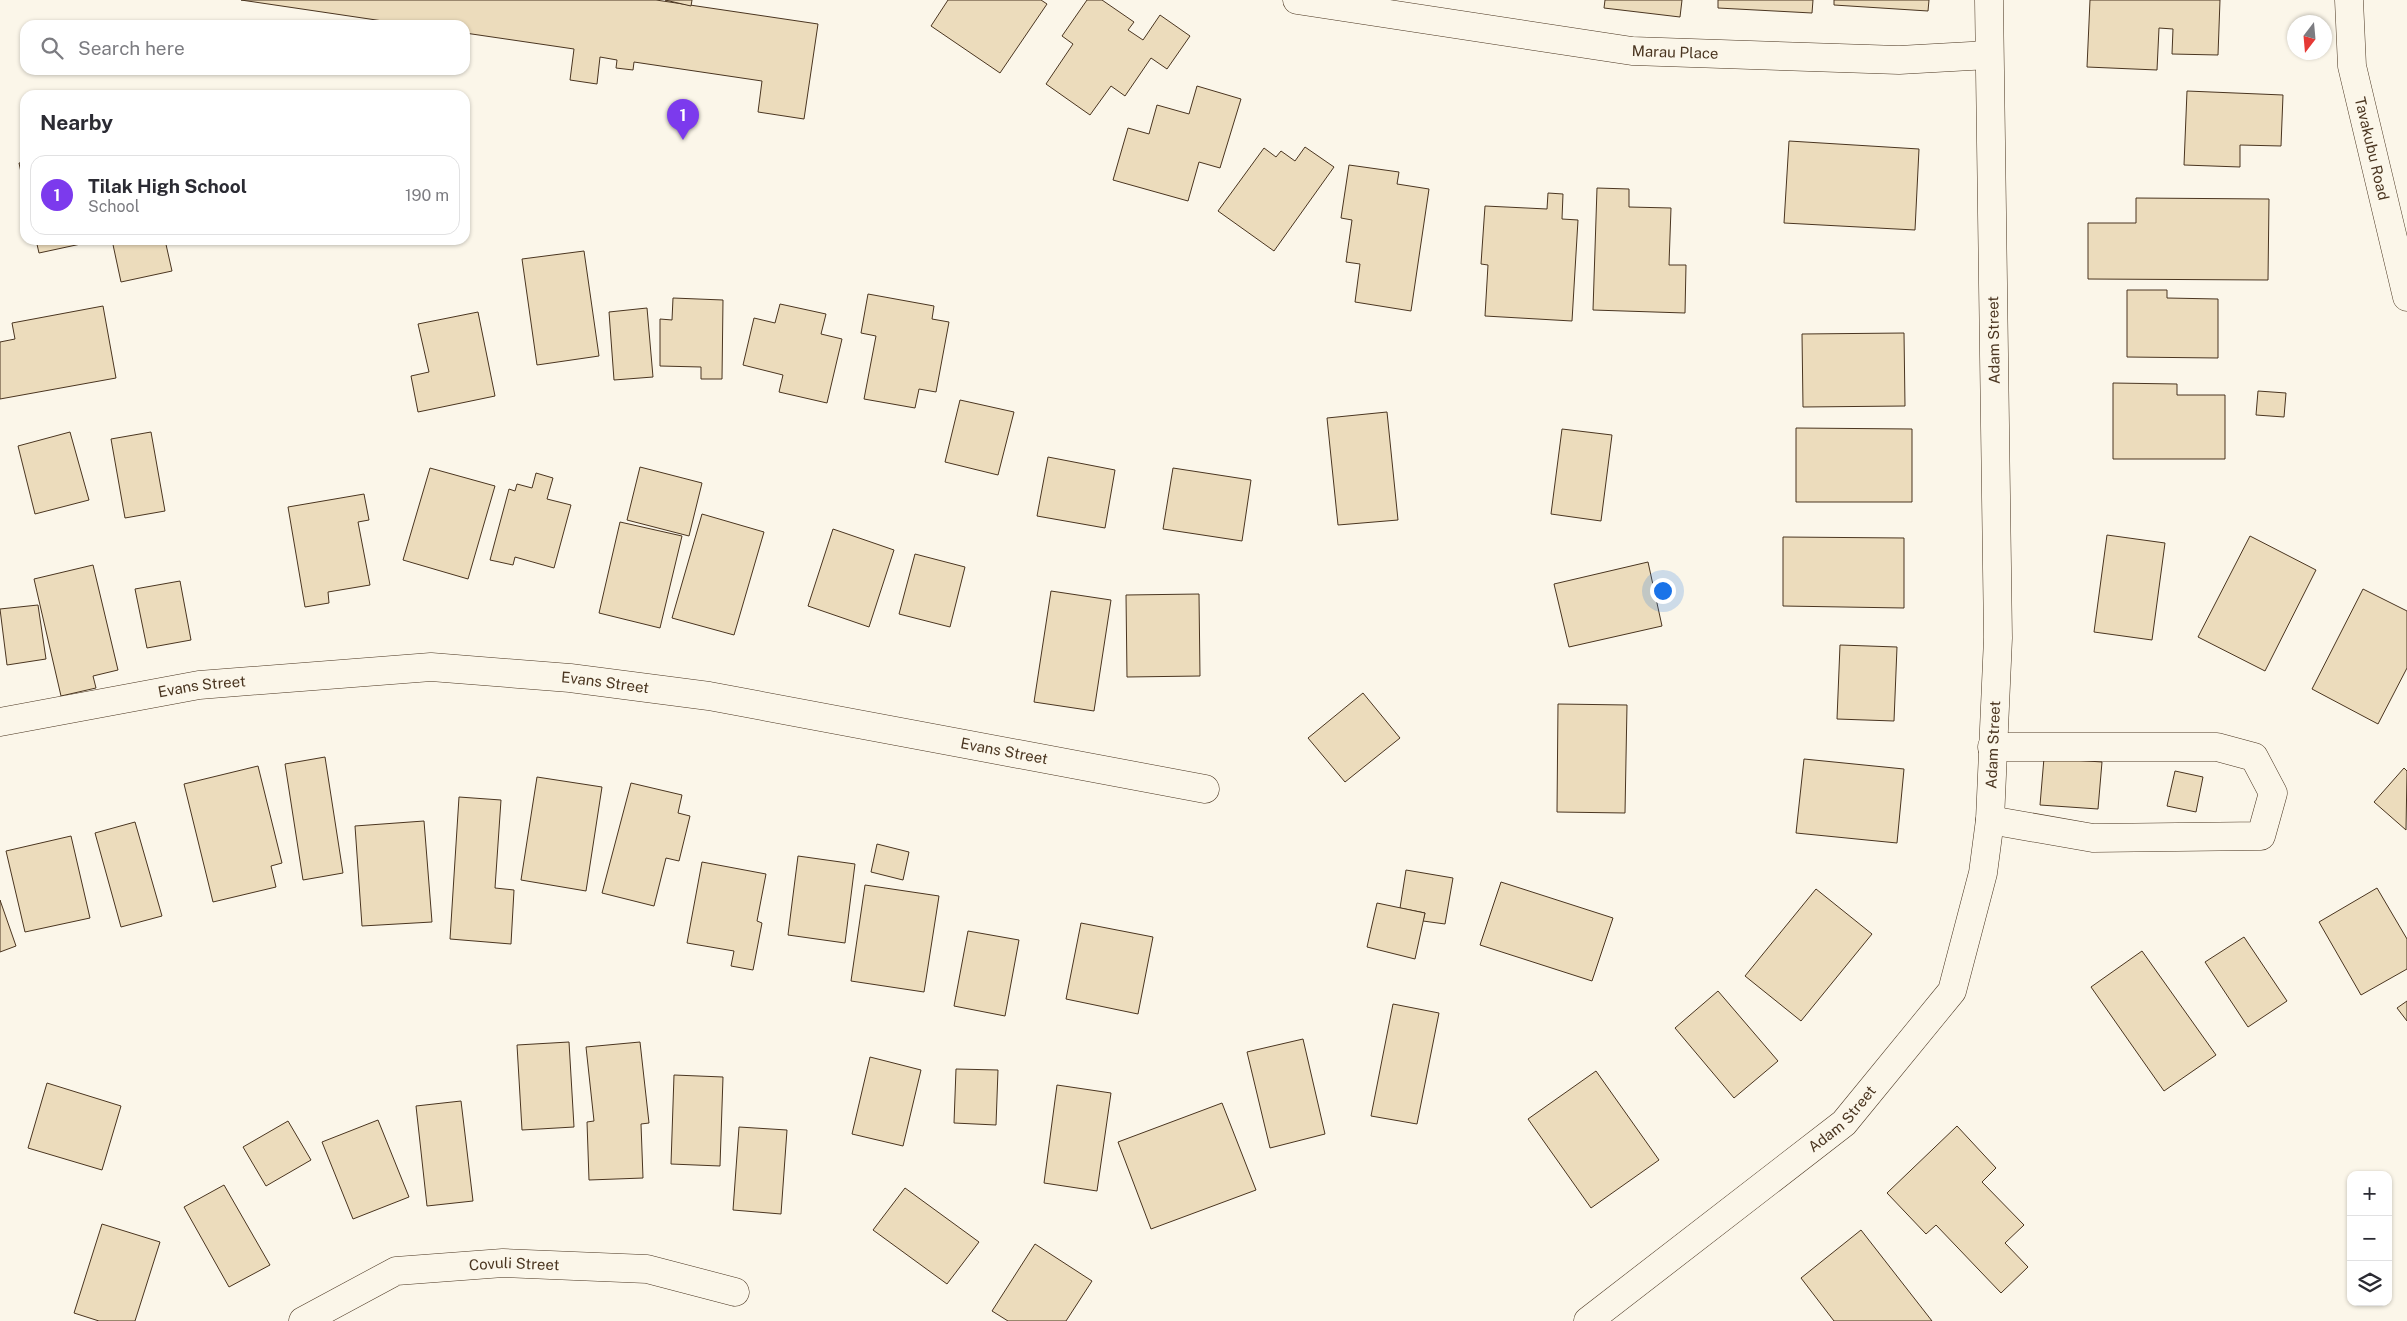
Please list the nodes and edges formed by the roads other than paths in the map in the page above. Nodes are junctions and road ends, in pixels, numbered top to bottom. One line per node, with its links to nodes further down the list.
1 (1297, 0): 4 (street, Marau Place)
2 (1989, 0): 4 (street, Adam Street)
3 (2349, 0): 5 (street, Tavakubu Road)
4 (1989, 55): 7 (street, Adam Street)
5 (2407, 297)
6 (0, 722): 8 (street, Evans Street)
7 (1992, 747): 9 (street, Adam Street); 9 (street)
8 (1205, 788)
9 (1990, 820): 12 (street, Adam Street)
10 (735, 1292): 11 (street, Covuli Street)
11 (303, 1321)
12 (1588, 1321)

